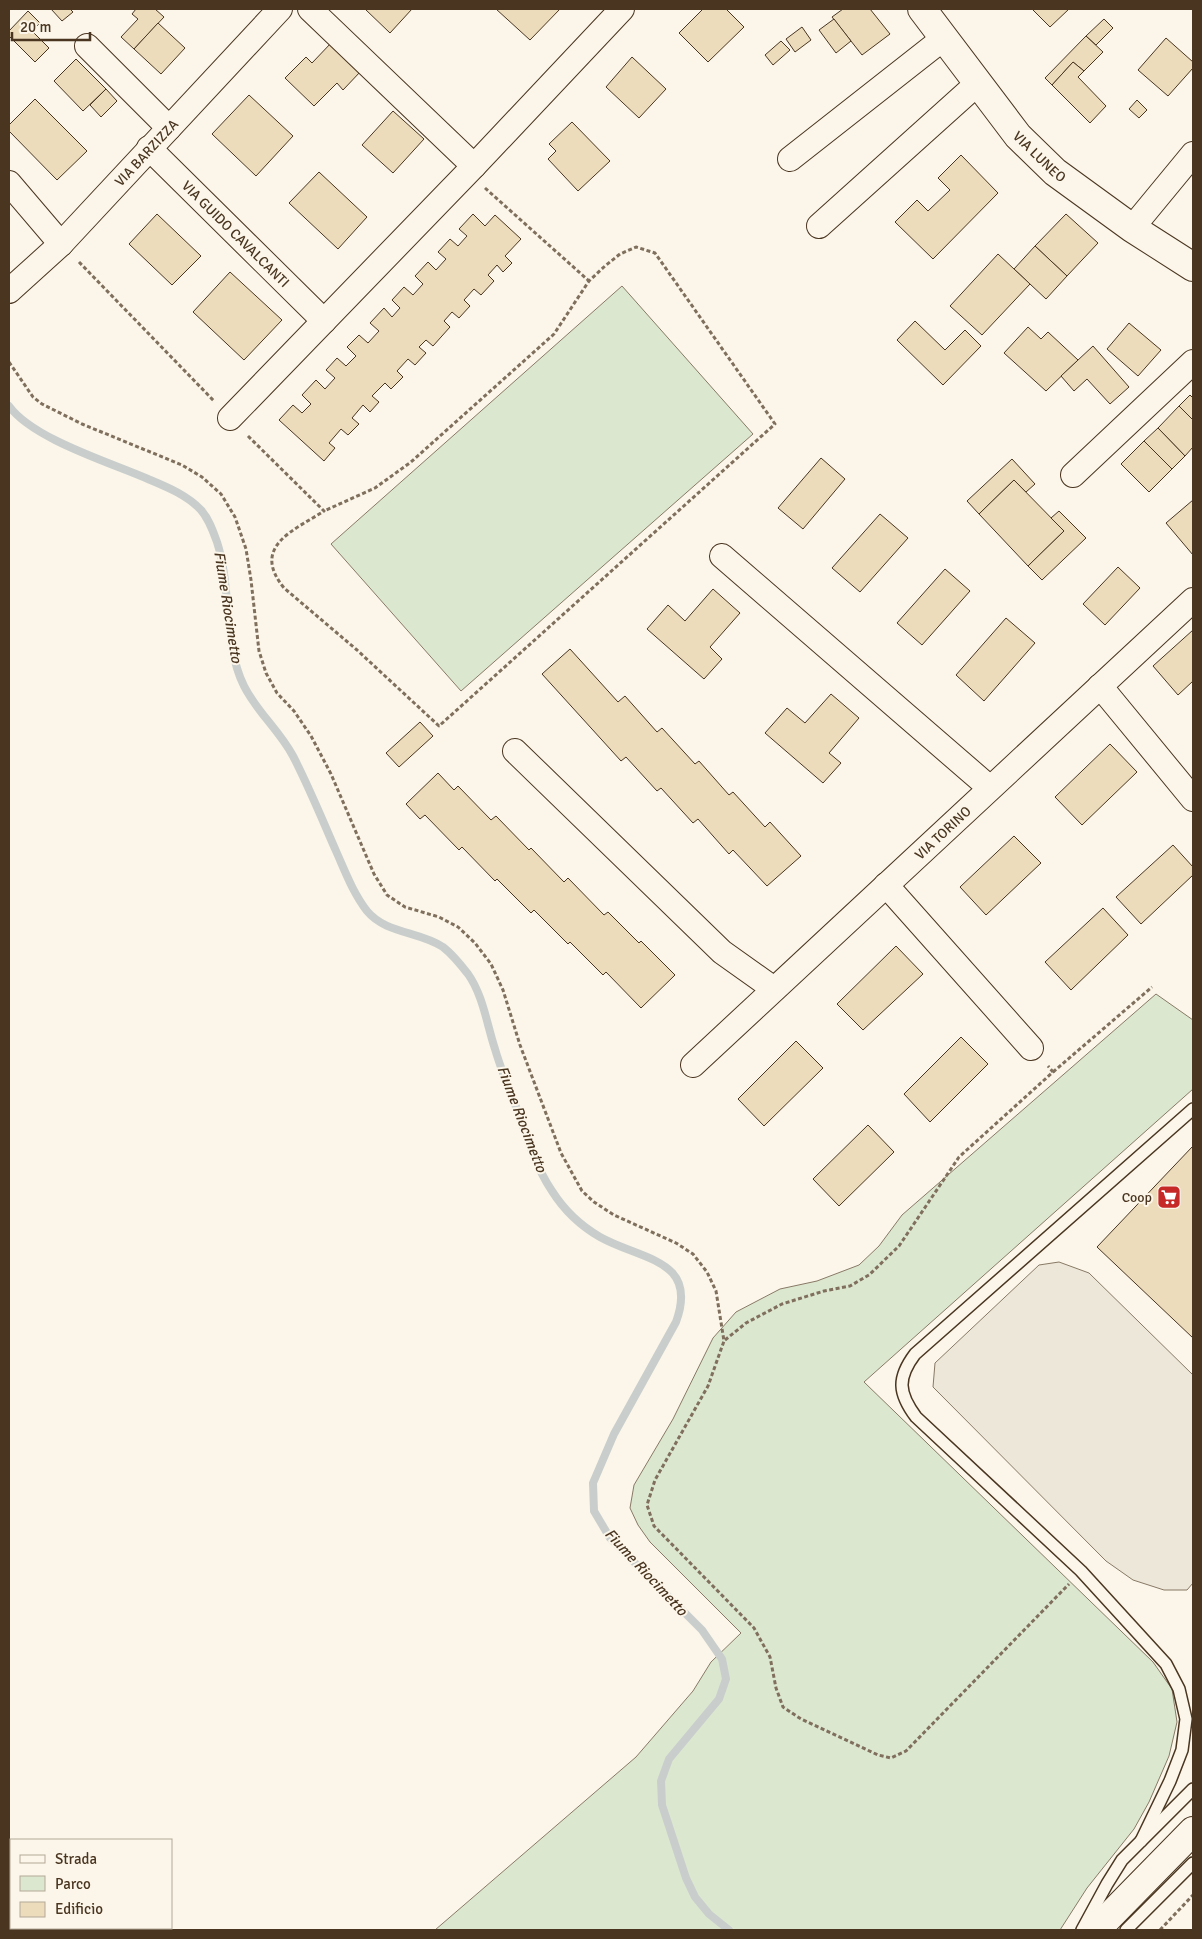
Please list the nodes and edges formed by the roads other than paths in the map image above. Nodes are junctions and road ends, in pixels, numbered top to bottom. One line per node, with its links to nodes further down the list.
1 (310, 9): 12 (street)
2 (622, 9): 12 (street)
3 (922, 9): 5 (street, VIA LUNEO)
4 (270, 12): 8 (street, VIA BARZIZZA)
5 (944, 38): 7 (street, VIA LUNEO); 11 (street)
6 (87, 46): 8 (street)
7 (978, 83): 14 (street); 15 (street, VIA LUNEO)
8 (170, 128): 9 (street, VIA BARZIZZA)
9 (149, 148): 16 (street, VIA BARZIZZA); 19 (street, VIA GUIDO CAVALCANTI)
10 (1193, 154): 15 (street)
11 (790, 159)
12 (471, 169): 19 (street)
13 (9, 183): 16 (street)
14 (819, 226)
15 (1132, 228): 17 (street, VIA LUNEO)
16 (61, 244): 18 (street, VIA BARZIZZA)
17 (1193, 267)
18 (9, 291)
19 (324, 321): 21 (street)
20 (1193, 362): 22 (street)
21 (230, 418)
22 (1073, 475)
23 (722, 556): 27 (street)
24 (1193, 600): 25 (street, VIA TORINO)
25 (1100, 686): 27 (street, VIA TORINO); 28 (street)
26 (515, 752): 30 (street)
27 (990, 788): 29 (street, VIA TORINO)
28 (1193, 799)
29 (886, 885): 30 (street, VIA TORINO); 31 (street)
30 (774, 989): 32 (street, VIA TORINO)
31 (1031, 1048)
32 (693, 1065)
33 (1193, 1109): 36 (lane)
34 (1193, 1789): 36 (lane)
35 (1193, 1831): 39 (street)
36 (1141, 1841): 38 (lane)
37 (1193, 1863): 40 (lane)
38 (1082, 1930)
39 (1096, 1930)
40 (1126, 1930)

